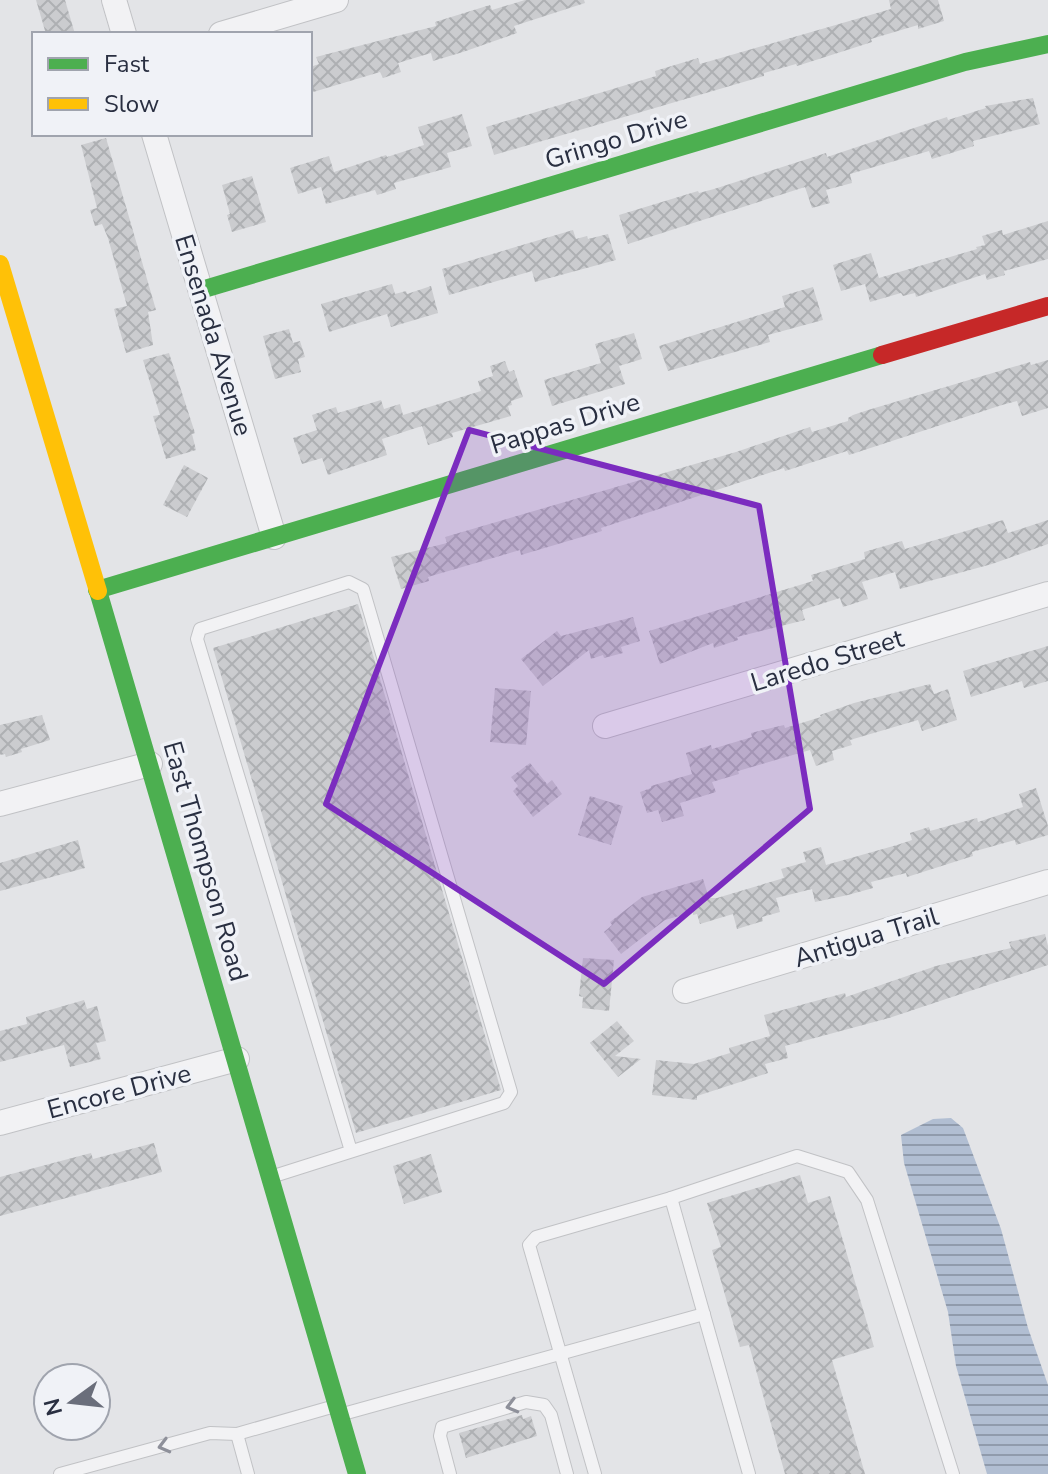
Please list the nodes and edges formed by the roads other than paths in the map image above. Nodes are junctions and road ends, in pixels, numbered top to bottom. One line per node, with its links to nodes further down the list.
1 (114, 0): 3 (street)
2 (336, 0): 4 (street)
3 (123, 32)
4 (228, 32)
5 (1048, 44): 8 (street, Gringo Drive)
6 (155, 136): 8 (street, Ensenada Avenue)
7 (0, 264): 11 (street, East Thompson Road)
8 (201, 290): 10 (street, Ensenada Avenue)
9 (1048, 306): 10 (street, Pappas Drive)
10 (274, 537): 11 (street, Pappas Drive)
11 (97, 590): 14 (street, East Thompson Road)
12 (1048, 594): 13 (street, Laredo Street)
13 (605, 726)
14 (150, 764): 15 (street); 18 (street, East Thompson Road)
15 (0, 804)
16 (1048, 882): 17 (street, Antigua Trail)
17 (685, 991)
18 (237, 1059): 19 (street, Encore Drive); 21 (street, East Thompson Road)
19 (0, 1123)
20 (351, 1151): 20 (lane); 21 (lane)
21 (271, 1177): 25 (street, East Thompson Road)
22 (671, 1198): 23 (lane); 24 (lane); 36 (lane)
23 (704, 1314): 24 (lane); 35 (lane)
24 (561, 1355): 25 (lane); 34 (lane)
25 (339, 1410): 26 (lane); 31 (street, East Thompson Road)
26 (237, 1434): 27 (lane, one-way to 27); 30 (lane)
27 (93, 1469): 28 (lane)
28 (75, 1471): 29 (lane)
29 (60, 1474)
30 (248, 1474)
31 (357, 1474)
32 (450, 1474): 33 (lane, one-way to 32)
33 (567, 1474)
34 (595, 1474)
35 (749, 1474)
36 (953, 1474)

